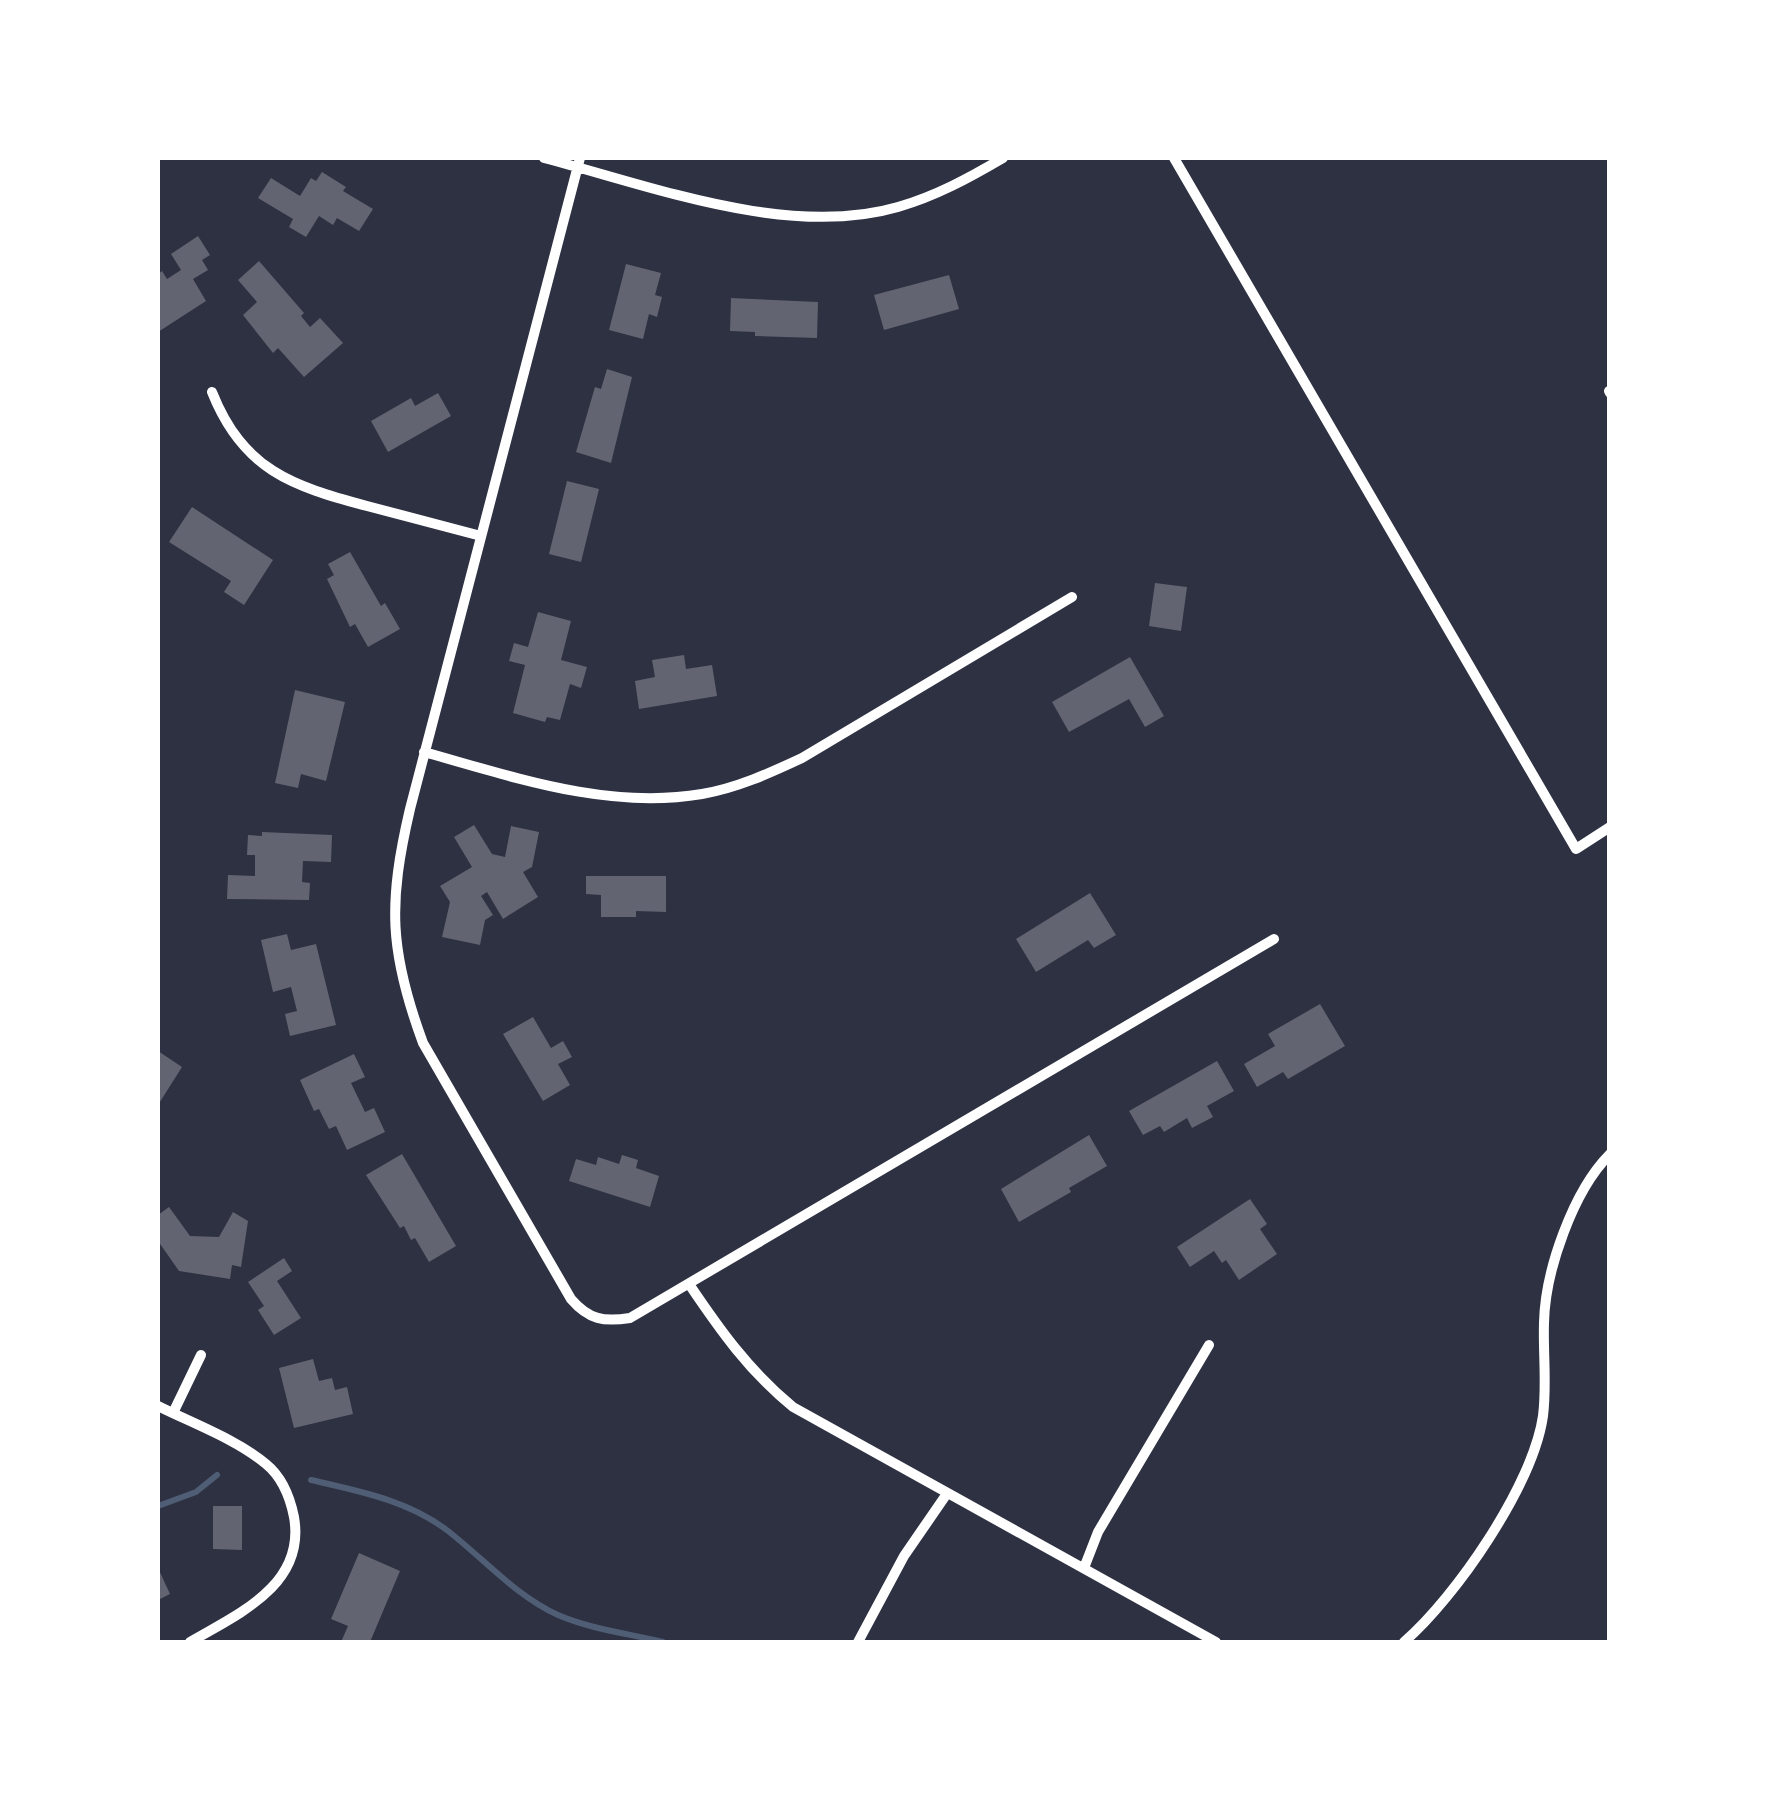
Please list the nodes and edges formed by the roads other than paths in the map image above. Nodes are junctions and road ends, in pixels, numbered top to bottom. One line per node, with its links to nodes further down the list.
1 (544, 158): 4 (street)
2 (1002, 158): 4 (street)
3 (1174, 158): 9 (street)
4 (579, 162): 6 (street)
5 (212, 392): 6 (street)
6 (480, 536): 8 (street)
7 (1072, 597): 8 (street)
8 (424, 752): 12 (street)
9 (1610, 828)
10 (1274, 939): 12 (street)
11 (1610, 1154): 22 (street)
12 (689, 1284): 17 (street)
13 (1209, 1345): 18 (street)
14 (201, 1355): 16 (street)
15 (158, 1406): 16 (street)
16 (172, 1413): 19 (street)
17 (946, 1496): 18 (street); 20 (street)
18 (1084, 1568): 21 (street)
19 (190, 1642)
20 (858, 1642)
21 (1216, 1642)
22 (1404, 1642)

